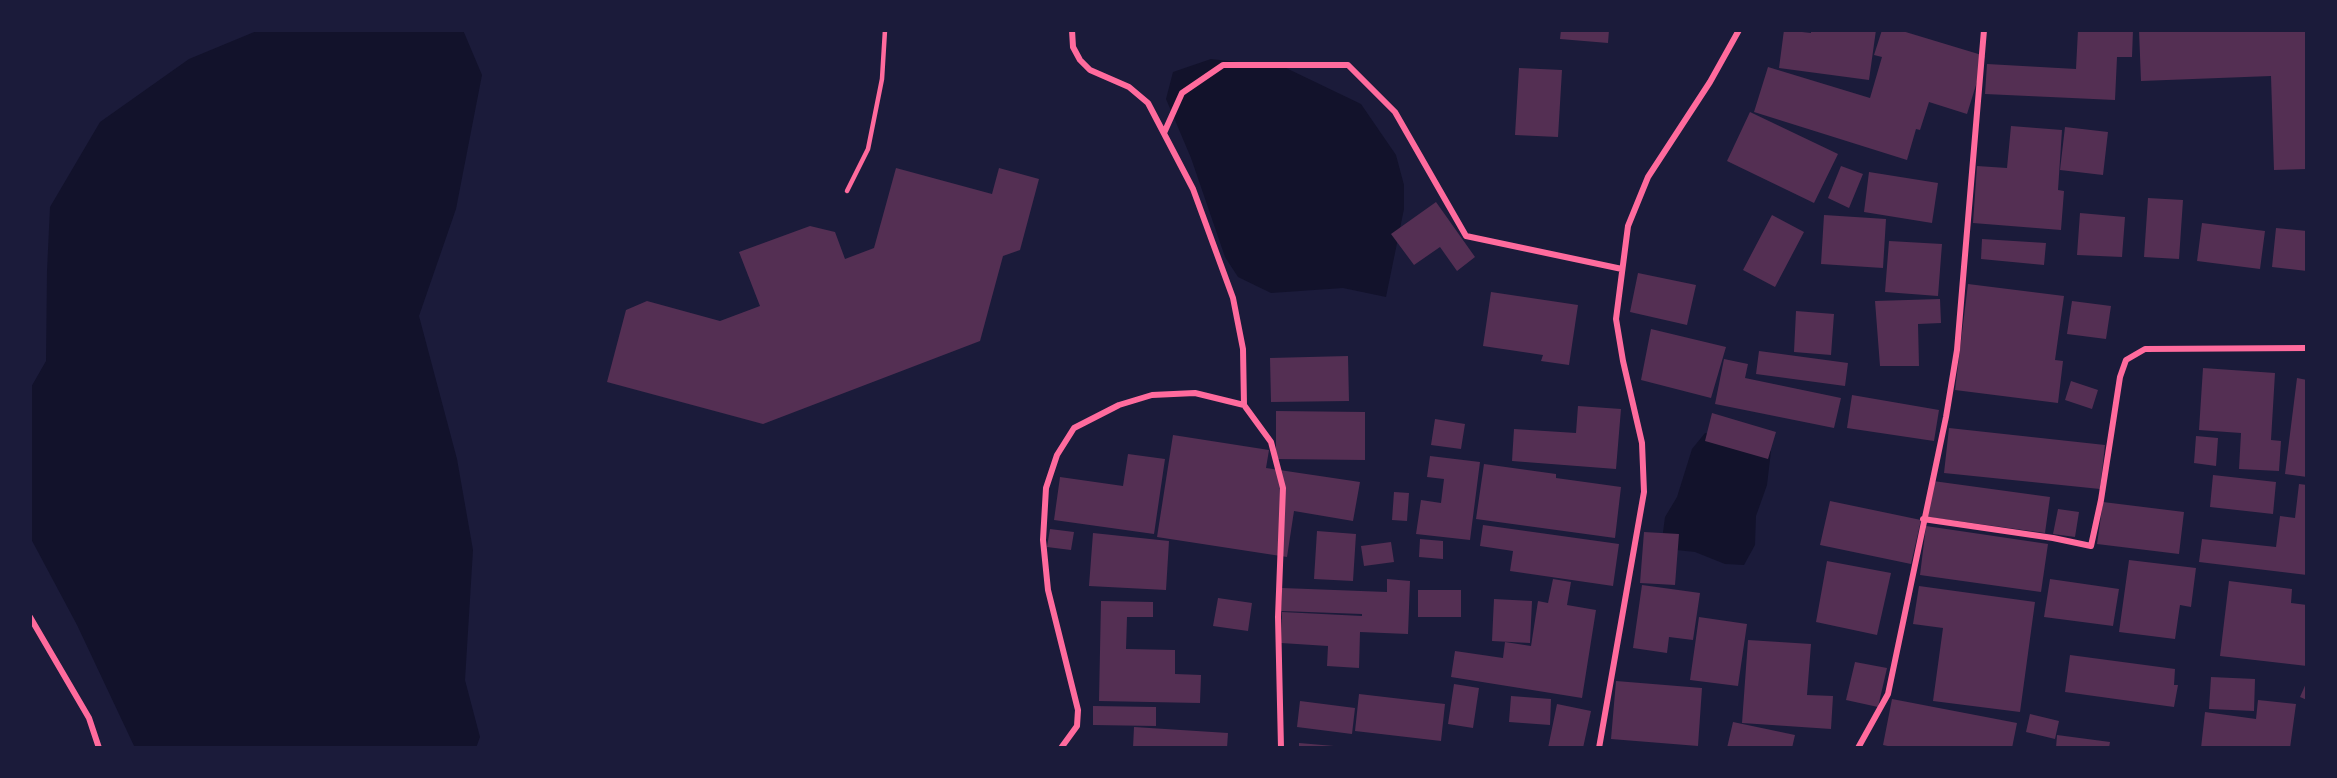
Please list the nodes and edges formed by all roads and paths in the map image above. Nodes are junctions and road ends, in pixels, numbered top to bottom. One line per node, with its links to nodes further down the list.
1 (885, 30): 6 (lane)
2 (1072, 30): 5 (street)
3 (1739, 30): 7 (street)
4 (1984, 30): 10 (street)
5 (1164, 133): 7 (street); 9 (street)
6 (847, 191)
7 (1622, 268): 15 (street)
8 (2307, 348): 10 (street)
9 (1244, 405): 13 (street); 14 (street)
10 (1923, 519): 16 (street)
11 (30, 616): 12 (street)
12 (99, 748)
13 (1061, 748)
14 (1281, 748)
15 (1599, 748)
16 (1858, 748)

